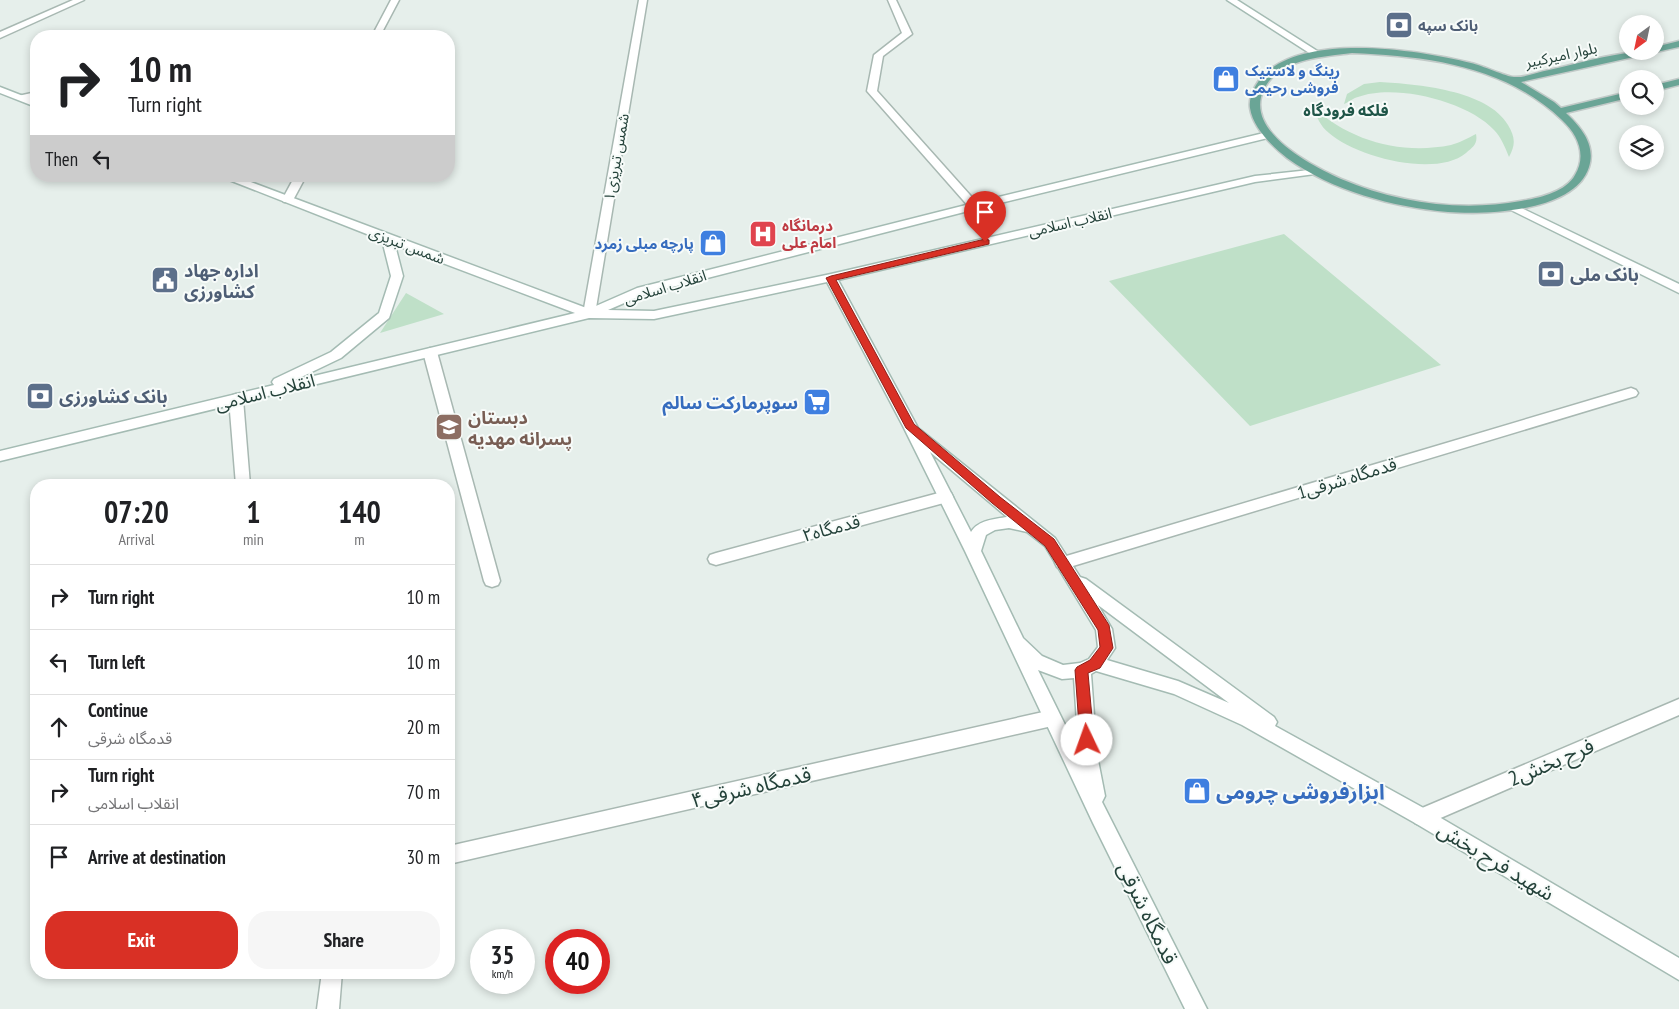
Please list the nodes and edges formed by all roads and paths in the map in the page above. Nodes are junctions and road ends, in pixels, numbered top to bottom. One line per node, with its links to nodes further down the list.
1 (80, 0): 7 (street)
2 (395, 0): 6 (street)
3 (644, 0): 31 (street, شمس تبریزی۱)
4 (892, 0): 26 (street)
5 (1231, 0): 10 (street)
6 (379, 30)
7 (0, 35)
8 (1679, 44): 9 (main road)
9 (1664, 48)
10 (1317, 54): 12 (main road); 21 (main road)
11 (1619, 57): 12 (main road, بلوار امیرکبیر)
12 (1511, 81): 20 (main road)
13 (1679, 82): 14 (main road)
14 (1664, 86)
15 (0, 90): 18 (street)
16 (30, 96): 18 (street)
17 (1619, 97): 20 (main road)
18 (22, 98): 19 (street)
19 (30, 101)
20 (1560, 111): 27 (main road)
21 (1268, 135): 22 (main road); 26 (street, انقلاب اسلامی)
22 (1315, 170): 27 (main road); 29 (street, انقلاب اسلامی)
23 (240, 182): 25 (street, شمس تبریزی)
24 (298, 182): 25 (street)
25 (288, 200): 28 (street, شمس تبریزی)
26 (974, 206): 31 (street, انقلاب اسلامی)
27 (1513, 207): 30 (street)
28 (387, 238): 31 (street, شمس تبریزی); 34 (street)
29 (831, 278): 31 (street, انقلاب اسلامی); 35 (street)
30 (1679, 289)
31 (589, 314): 32 (street, انقلاب اسلامی)
32 (430, 352): 34 (street, انقلاب اسلامی); 43 (street)
33 (1631, 393): 42 (street, 1قدمگاه شرقی)
34 (243, 398): 36 (street, انقلاب اسلامی); 37 (street)
35 (910, 426): 38 (street); 39 (street)
36 (0, 456)
37 (244, 479)
38 (946, 497): 40 (street); 41 (street, قدمگاه۲)
39 (1032, 527): 40 (street); 42 (street)
40 (973, 551): 44 (street, قدمگاه شرقی)
41 (716, 559)
42 (1068, 570): 45 (street); 48 (street, شهید فرح بخش)
43 (492, 581)
44 (1018, 643): 45 (street, شهید فرح بخش); 47 (street, قدمگاه شرقی)
45 (1088, 667): 48 (street, شهید فرح بخش); 50 (street, قدمگاه شرقی)
46 (1679, 707): 49 (street, 2فرح بخش)
47 (1052, 718): 50 (street, قدمگاه شرقی); 51 (street, قدمگاه شرقی۴)
48 (1312, 754): 49 (street, شهید فرح بخش)
49 (1422, 816): 52 (street, شهید فرح بخش)
50 (1100, 817): 55 (street, قدمگاه شرقی)
51 (455, 854)
52 (1679, 970)
53 (331, 979): 54 (street)
54 (328, 1009)
55 (1196, 1009)

